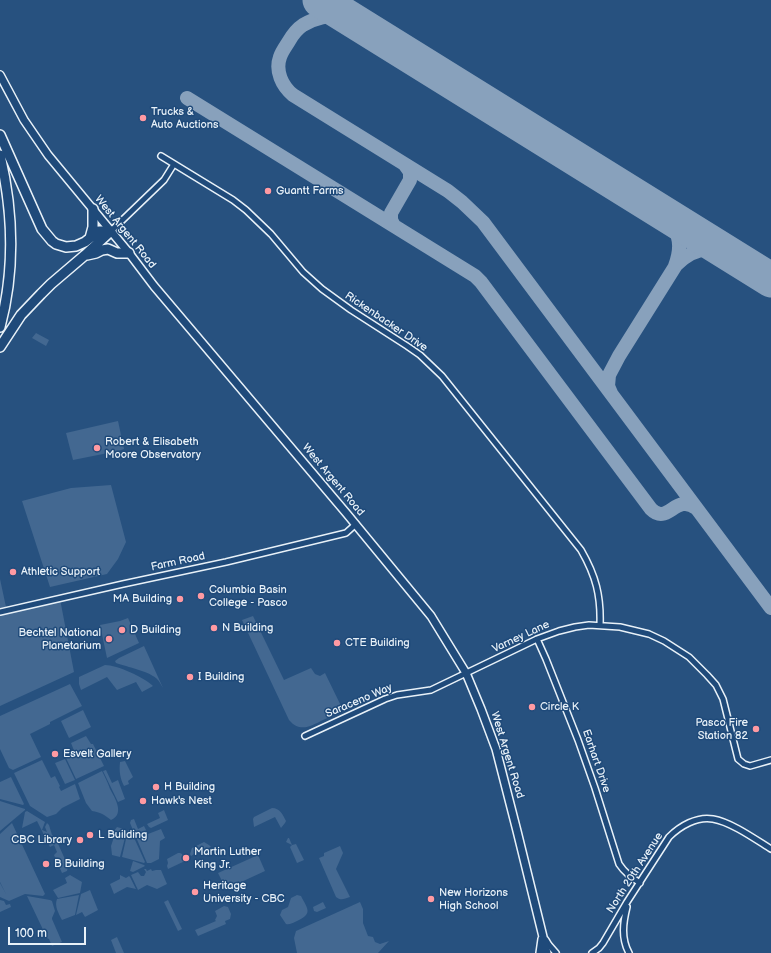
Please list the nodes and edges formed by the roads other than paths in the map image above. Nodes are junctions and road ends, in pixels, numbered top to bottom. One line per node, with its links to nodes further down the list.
1 (0, 75): 6 (main road, West Argent Road)
2 (0, 135): 8 (highway)
3 (0, 155): 11 (highway)
4 (161, 156): 5 (street, Rickenbacker Drive)
5 (174, 164): 7 (street); 15 (street, Rickenbacker Drive)
6 (93, 209): 7 (main road, West Argent Road); 8 (highway)
7 (111, 230): 8 (highway); 9 (main road, West Argent Road); 10 (highway)
8 (90, 238)
9 (129, 253): 10 (highway); 13 (main road, West Argent Road)
10 (85, 255): 12 (highway)
11 (0, 327)
12 (0, 348)
13 (356, 524): 14 (street, Farm Road); 17 (main road, West Argent Road)
14 (0, 612)
15 (600, 625): 16 (street, Varney Lane); 19 (street, Varney Lane)
16 (537, 639): 17 (street, Varney Lane); 21 (street, Earhart Drive)
17 (466, 673): 18 (street, Saraceno Way); 23 (main road, West Argent Road)
18 (305, 736)
19 (771, 760)
20 (771, 849): 21 (street, North 20th Avenue)
21 (640, 883): 22 (street, North 20th Avenue)
22 (627, 902): 27 (street, North 20th Avenue); 28 (street)
23 (543, 934): 24 (main road); 25 (main road, West Argent Road); 26 (street)
24 (540, 953)
25 (547, 953)
26 (556, 953)
27 (592, 953)
28 (629, 953)

